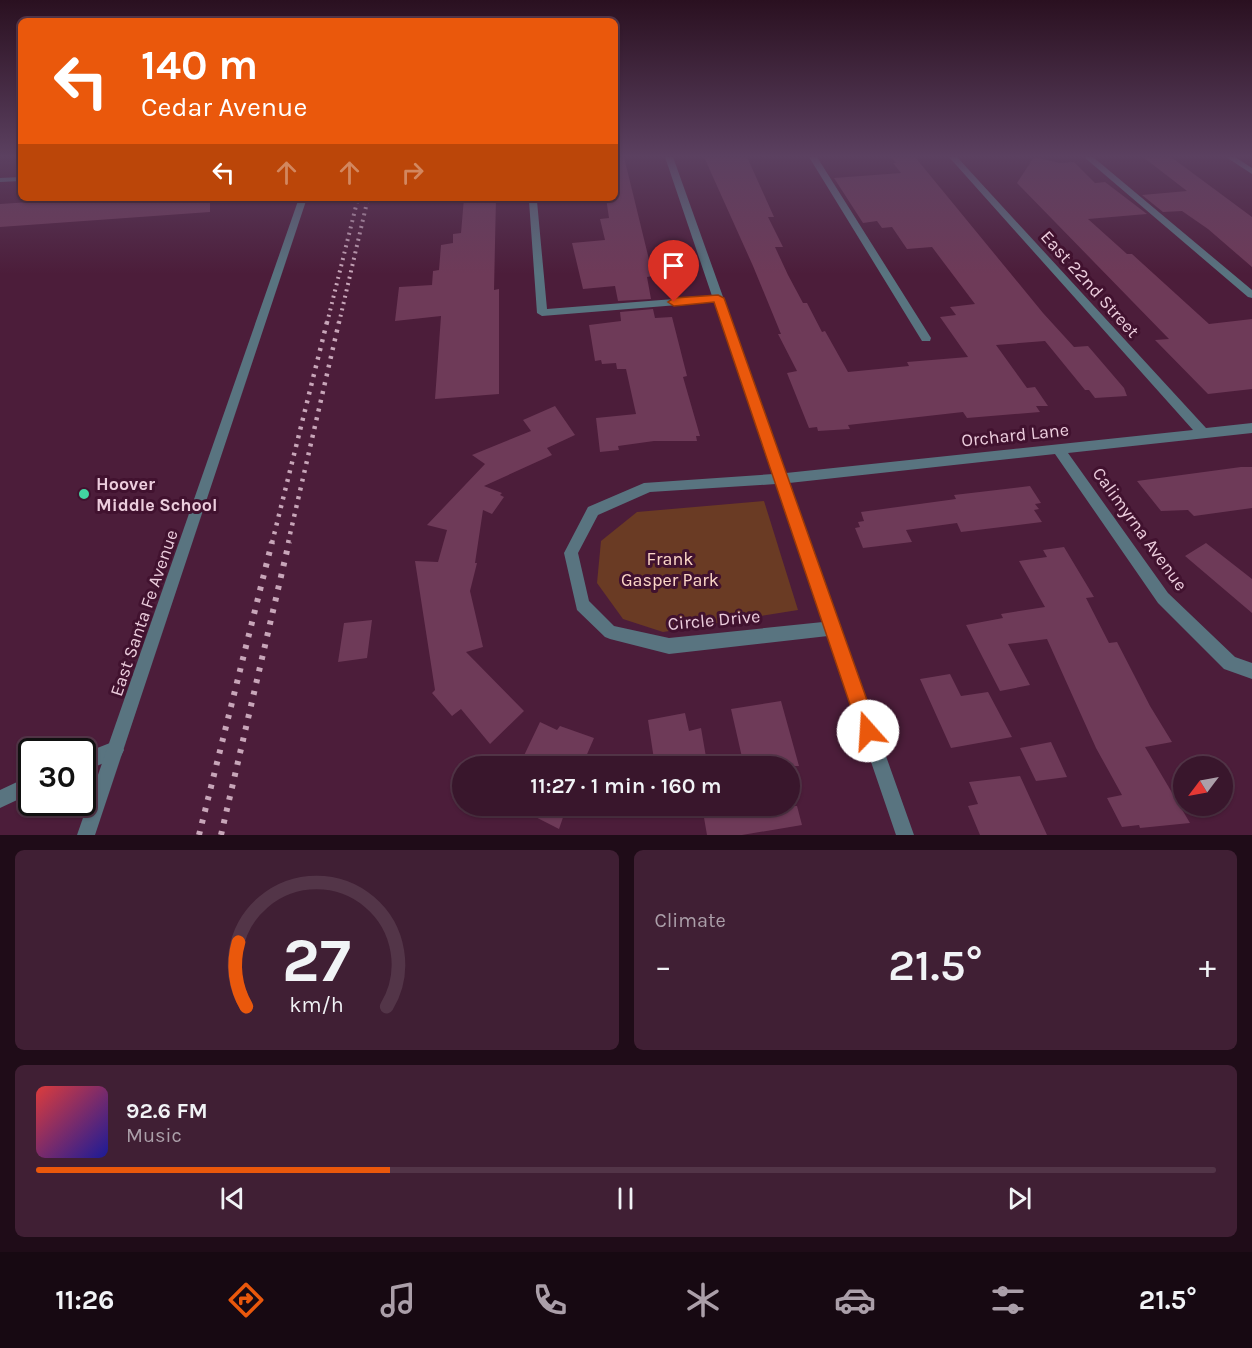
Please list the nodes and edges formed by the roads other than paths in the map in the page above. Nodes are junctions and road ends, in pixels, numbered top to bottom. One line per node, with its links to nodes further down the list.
1 (683, 196): 8 (street)
2 (837, 196): 9 (street)
3 (988, 196): 11 (street, East 22nd Street)
4 (1134, 196): 7 (street)
5 (302, 201): 16 (street, East Santa Fe Avenue)
6 (533, 201): 8 (street)
7 (1252, 295)
8 (718, 298): 13 (street)
9 (926, 339)
10 (1252, 428): 11 (street, Orchard Lane)
11 (1203, 433): 12 (street, Orchard Lane)
12 (1058, 449): 13 (street, Orchard Lane); 15 (street, Calimyrna Avenue)
13 (781, 479): 14 (street); 14 (street, Circle Drive)
14 (832, 628): 21 (street)
15 (1252, 670)
16 (115, 750): 17 (street); 20 (street, East Santa Fe Avenue)
17 (96, 757)
18 (18, 791): 19 (street)
19 (0, 799)
20 (86, 835)
21 (905, 835)

